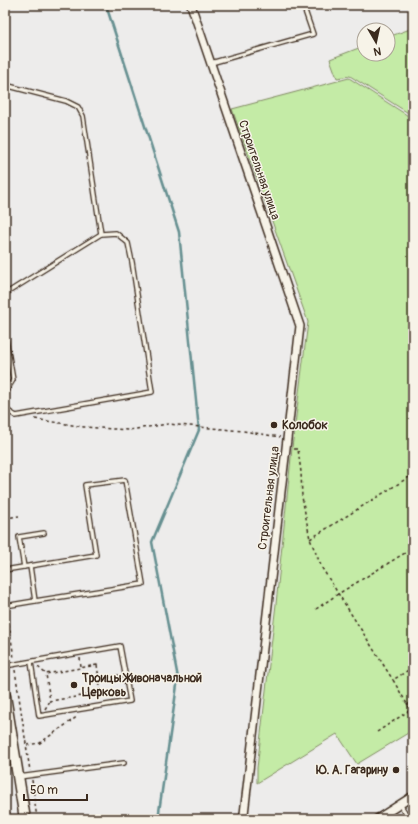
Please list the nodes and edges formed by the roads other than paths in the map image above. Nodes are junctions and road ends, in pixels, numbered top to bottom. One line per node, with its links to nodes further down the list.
1 (191, 5): 3 (street, Строительная улица)
2 (303, 5): 3 (lane)
3 (211, 63): 25 (street, Строительная улица)
4 (5, 85): 5 (lane)
5 (101, 234): 6 (lane); 9 (lane)
6 (5, 294)
7 (5, 333): 8 (lane)
8 (5, 393)
9 (5, 409)
10 (44, 533): 12 (lane)
11 (30, 566): 12 (lane); 14 (lane); 14 (lane)
12 (24, 567): 13 (lane)
13 (5, 570)
14 (35, 601): 15 (lane)
15 (5, 606)
16 (31, 662): 16 (lane); 17 (lane)
17 (5, 666)
18 (5, 696): 19 (street)
19 (10, 756): 21 (street)
20 (124, 763): 21 (lane)
21 (18, 778): 24 (street)
22 (413, 796): 23 (street)
23 (400, 804): 26 (street); 27 (lane)
24 (25, 819)
25 (246, 819)
26 (377, 819)
27 (409, 819)

